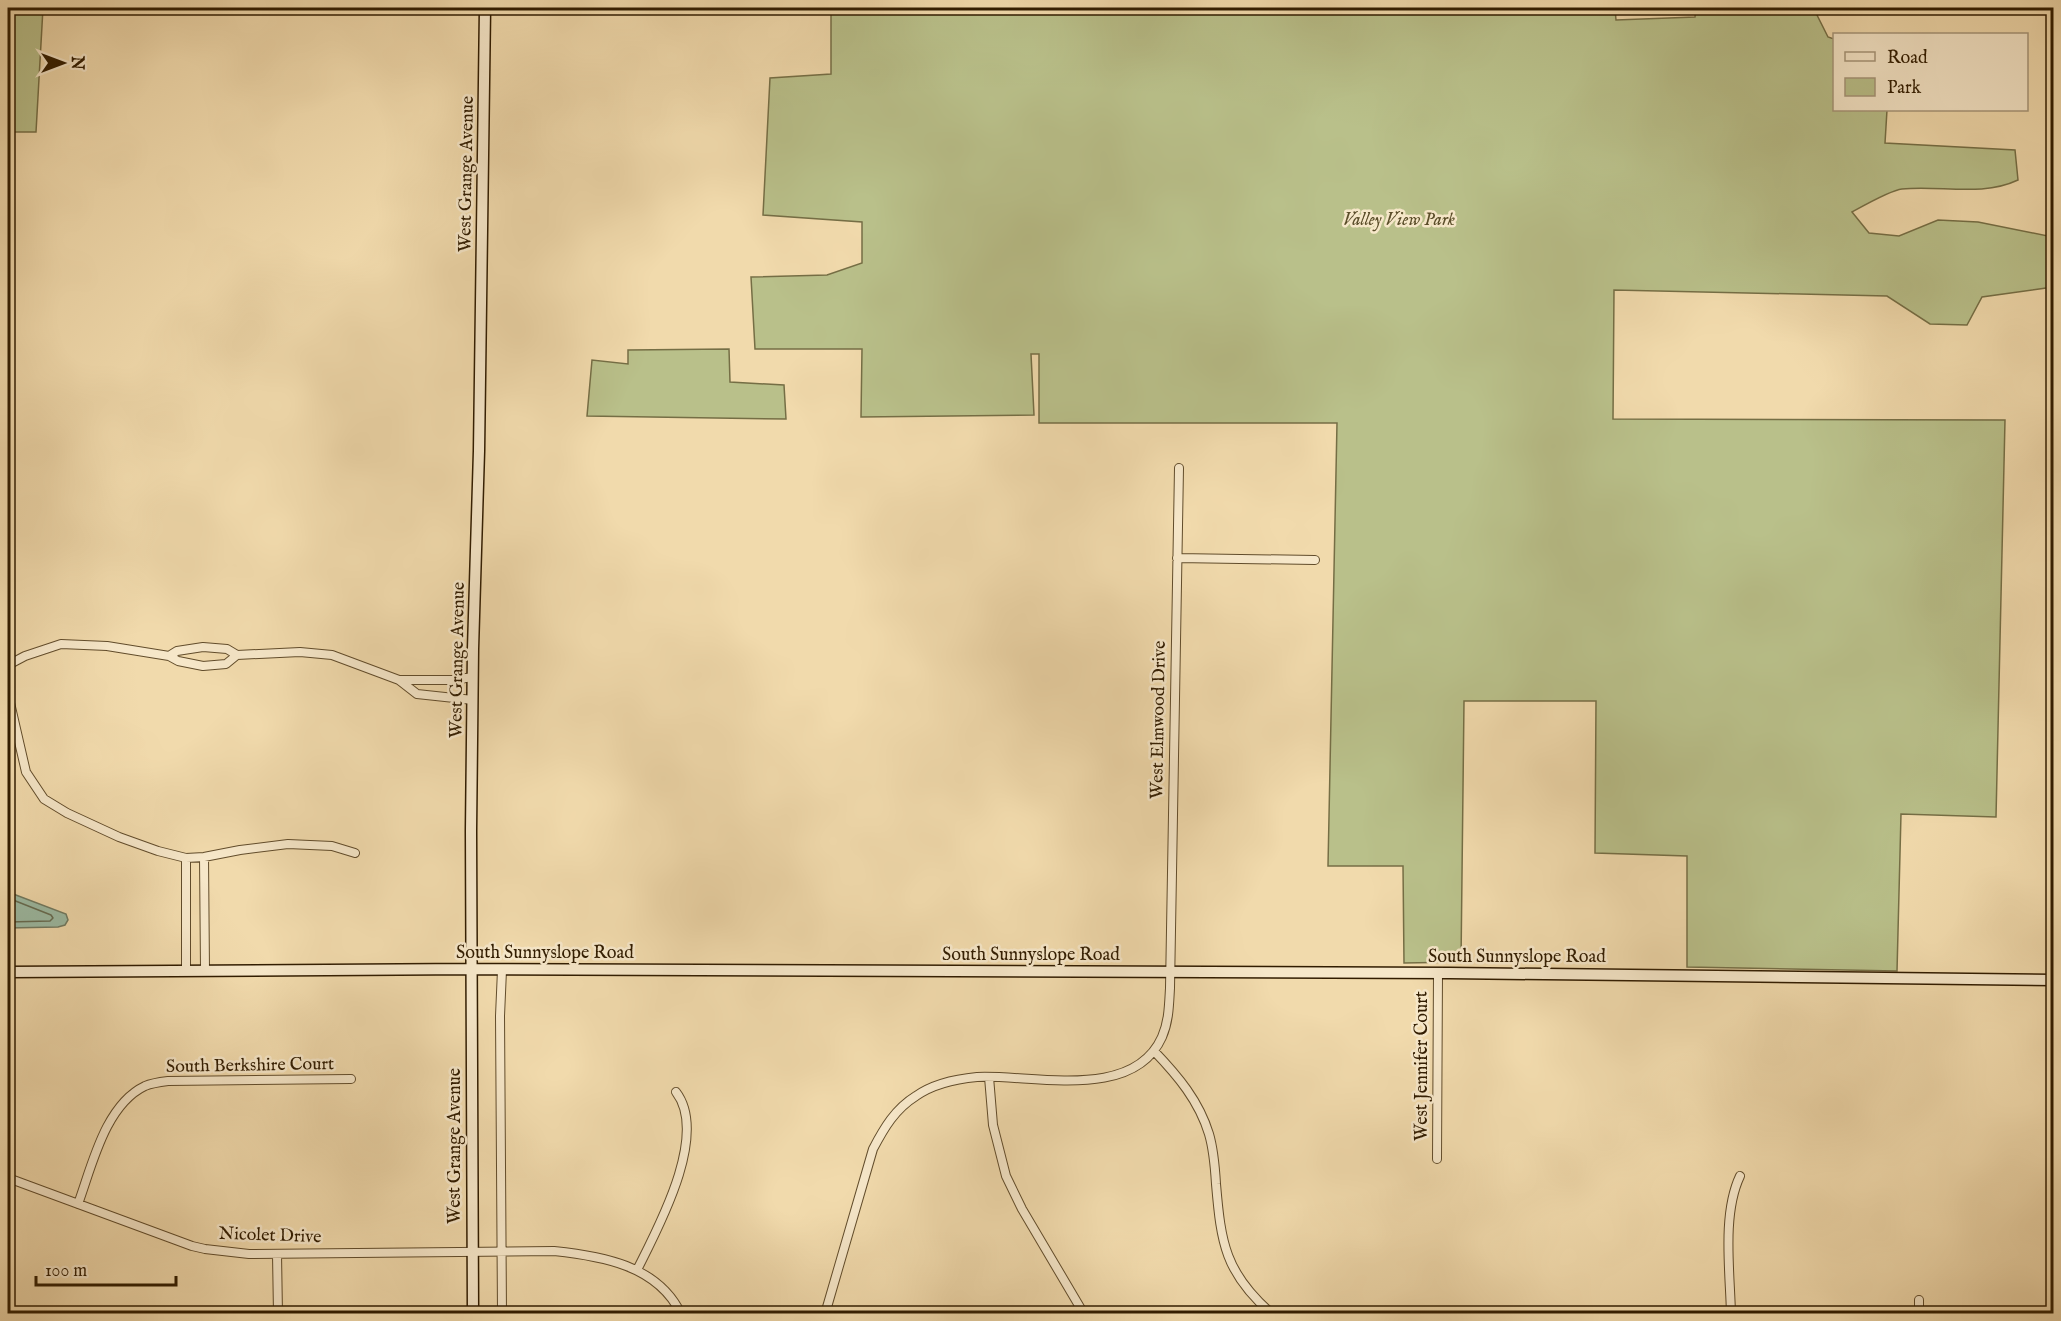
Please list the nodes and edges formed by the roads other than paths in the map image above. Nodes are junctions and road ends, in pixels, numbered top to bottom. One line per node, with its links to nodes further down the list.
1 (485, 8): 8 (street, West Grange Avenue)
2 (1179, 468): 3 (street, West Elmwood Drive)
3 (1177, 558): 4 (street); 20 (street, West Elmwood Drive)
4 (1315, 560)
5 (237, 655): 6 (street); 6 (street); 9 (street)
6 (169, 656): 7 (street)
7 (8, 665)
8 (473, 677): 9 (street); 11 (street, West Grange Avenue)
9 (399, 680): 11 (street)
10 (8, 694): 14 (street)
11 (473, 700): 15 (street, West Grange Avenue)
12 (355, 852): 13 (street)
13 (204, 857): 14 (street); 18 (street)
14 (186, 858): 17 (street)
15 (472, 969): 16 (street, South Sunnyslope Road); 18 (street, South Sunnyslope Road); 31 (street, West Grange Avenue)
16 (502, 970): 20 (street, South Sunnyslope Road); 32 (street)
17 (186, 971): 18 (street, South Sunnyslope Road); 19 (street, South Sunnyslope Road)
18 (205, 971)
19 (8, 972)
20 (1170, 973): 21 (street, South Sunnyslope Road); 23 (street, West Elmwood Drive)
21 (1438, 973): 22 (street, South Sunnyslope Road); 27 (street, West Jennifer Court)
22 (2054, 980)
23 (1154, 1052): 24 (street); 42 (street)
24 (989, 1077): 40 (street); 41 (street)
25 (351, 1079): 30 (street, South Berkshire Court)
26 (676, 1092): 34 (street)
27 (1437, 1159)
28 (1740, 1176): 43 (street)
29 (8, 1178): 30 (street, Nicolet Drive)
30 (78, 1204): 33 (street, Nicolet Drive)
31 (472, 1251): 32 (street, Nicolet Drive); 33 (street, Nicolet Drive); 37 (street, West Grange Avenue)
32 (501, 1251): 34 (street, Nicolet Drive); 38 (street)
33 (277, 1254): 36 (street)
34 (637, 1270): 39 (street, Nicolet Drive)
35 (1919, 1300): 44 (street)
36 (278, 1314)
37 (473, 1314)
38 (502, 1314)
39 (681, 1314)
40 (825, 1314)
41 (1084, 1314)
42 (1272, 1314)
43 (1731, 1314)
44 (1919, 1314)

